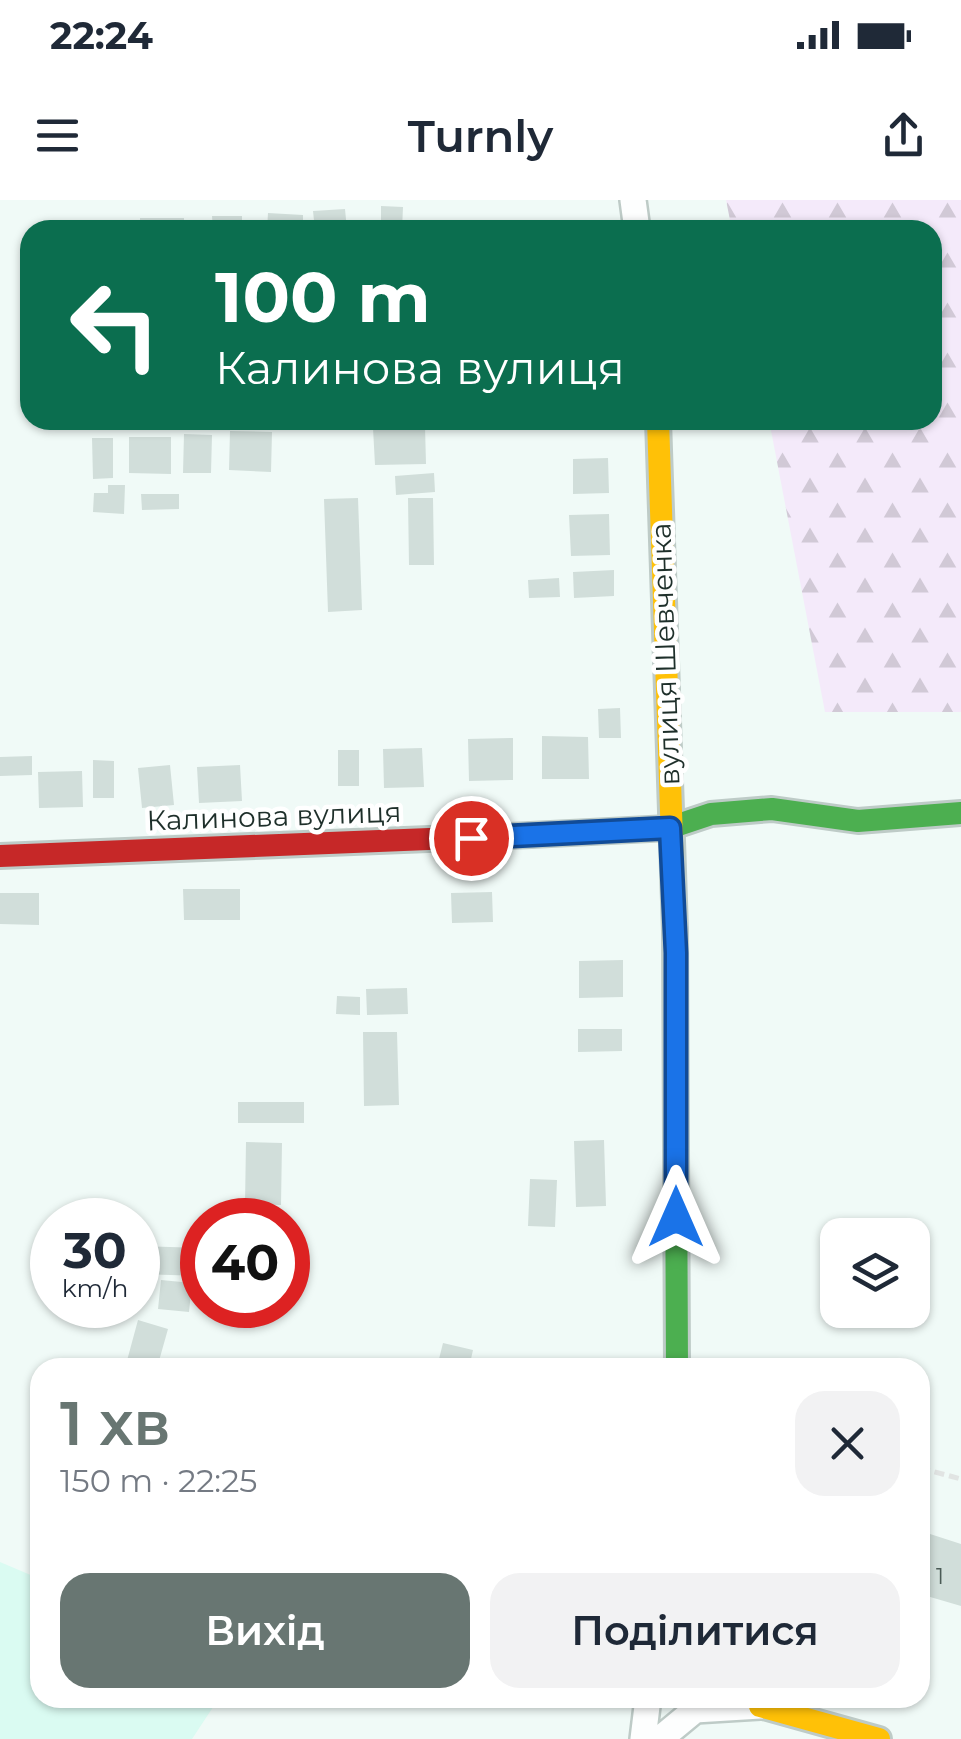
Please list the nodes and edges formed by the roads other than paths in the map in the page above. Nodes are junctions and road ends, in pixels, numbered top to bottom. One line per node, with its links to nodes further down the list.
1 (658, 430): 3 (street, вулиця Шевченка)
2 (961, 813): 3 (street, Калинова вулиця)
3 (670, 828): 4 (street, Калинова вулиця); 5 (street, вулиця Шевченка)
4 (0, 856)
5 (677, 1358)
6 (647, 1708): 9 (street)
7 (710, 1708): 10 (street)
8 (775, 1708): 11 (street)
9 (643, 1739)
10 (660, 1739)
11 (879, 1739)

